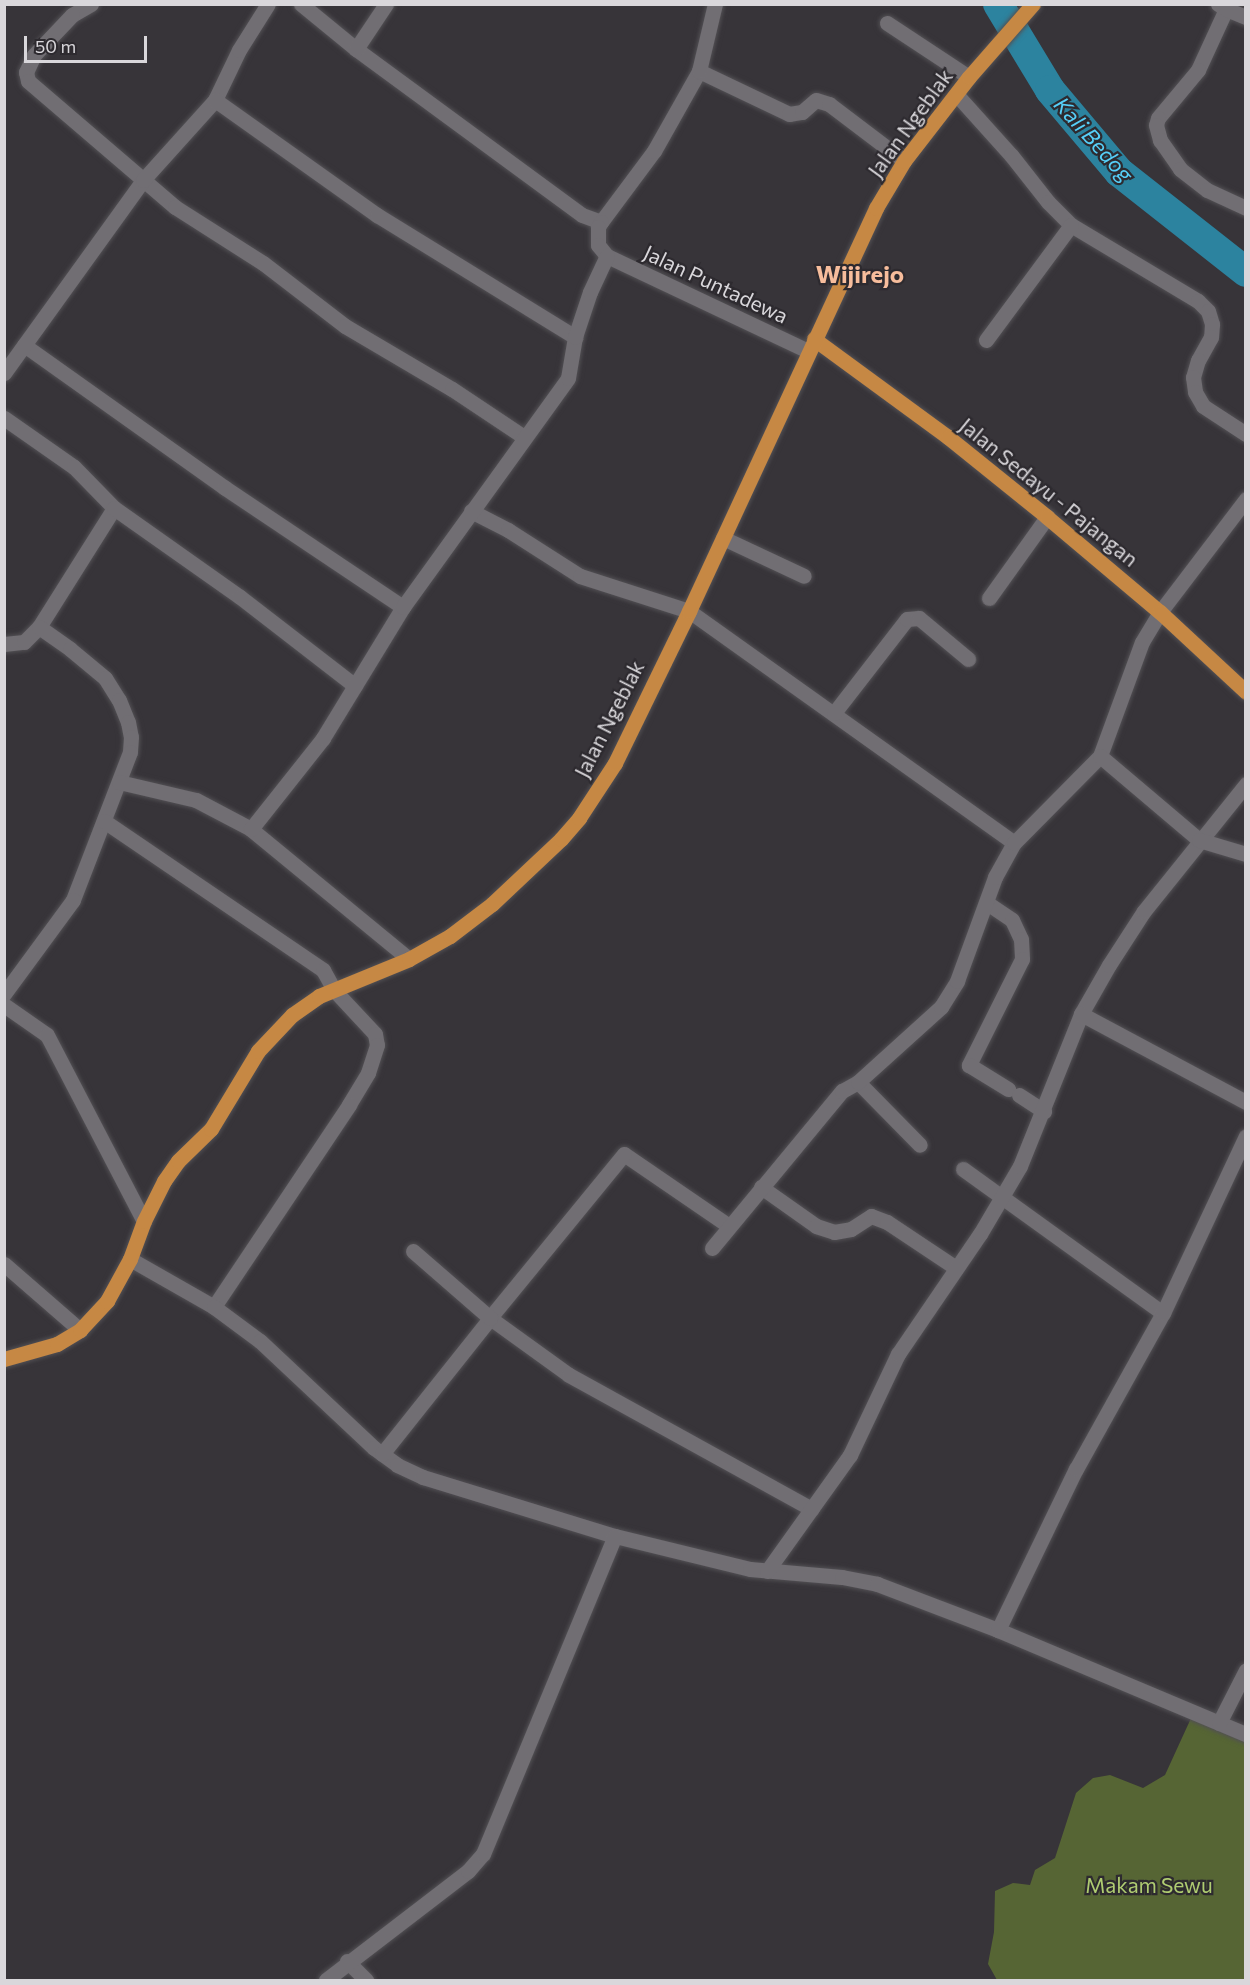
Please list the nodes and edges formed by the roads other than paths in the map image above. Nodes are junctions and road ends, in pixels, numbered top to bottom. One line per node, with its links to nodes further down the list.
1 (91, 4): 16 (street)
2 (268, 4): 14 (street)
3 (301, 4): 10 (street)
4 (386, 4): 10 (street)
5 (715, 4): 11 (street)
6 (1222, 7): 8 (street); 17 (street)
7 (1031, 8): 12 (main road, Jalan Ngeblak)
8 (1245, 17)
9 (887, 23): 12 (street)
10 (356, 50): 18 (street)
11 (699, 71): 15 (street); 18 (street)
12 (973, 72): 13 (main road, Jalan Ngeblak)
13 (956, 94): 15 (main road, Jalan Ngeblak); 19 (street)
14 (215, 99): 16 (street); 21 (street)
15 (903, 161): 24 (main road, Jalan Ngeblak)
16 (143, 180): 23 (street); 28 (street)
17 (1245, 208)
18 (601, 222): 20 (street)
19 (1071, 225): 22 (street); 27 (street)
20 (607, 256): 21 (street); 24 (street, Jalan Puntadewa)
21 (575, 337): 28 (street)
22 (986, 340)
23 (24, 345): 25 (street); 36 (street)
24 (811, 345): 32 (main road, Jalan Sedayu - Pajangan); 33 (main road, Jalan Ngeblak)
25 (4, 373)
26 (4, 418): 30 (street)
27 (1245, 434)
28 (525, 437): 31 (street)
29 (1245, 499): 38 (street)
30 (114, 508): 39 (street); 42 (street)
31 (471, 511): 36 (street); 37 (street)
32 (1047, 517): 35 (street); 38 (main road, Jalan Sedayu - Pajangan)
33 (723, 538): 34 (street); 37 (main road, Jalan Ngeblak)
34 (804, 576)
35 (988, 598)
36 (403, 607): 42 (street)
37 (689, 611): 44 (street); 54 (main road, Jalan Ngeblak)
38 (1160, 612): 43 (main road, Jalan Sedayu - Pajangan); 45 (street)
39 (39, 627): 40 (street); 46 (street)
40 (4, 644)
41 (968, 659): 44 (street)
42 (355, 686): 49 (street)
43 (1245, 692)
44 (834, 713): 51 (street)
45 (1100, 756): 50 (street); 51 (street)
46 (119, 782): 48 (street); 49 (street)
47 (1245, 784): 50 (street)
48 (104, 821): 55 (street); 56 (street)
49 (250, 829): 54 (street)
50 (1199, 840): 52 (street); 58 (street)
51 (1014, 843): 53 (street)
52 (1245, 854)
53 (987, 903): 59 (street); 61 (street)
54 (409, 959): 55 (main road, Jalan Ngeblak)
55 (334, 990): 67 (main road, Jalan Ngeblak); 74 (street)
56 (4, 994)
57 (4, 1005): 67 (street)
58 (1081, 1014): 60 (street); 61 (street)
59 (858, 1082): 63 (street); 65 (street)
60 (1245, 1102)
61 (1044, 1111): 66 (street)
62 (1245, 1136): 75 (street)
63 (920, 1145)
64 (963, 1169): 66 (street)
65 (761, 1187): 68 (street); 73 (street)
66 (1002, 1197): 73 (street); 75 (street)
67 (144, 1221): 71 (main road, Jalan Ngeblak)
68 (729, 1226): 69 (street); 76 (street)
69 (712, 1248)
70 (413, 1251): 76 (street)
71 (130, 1259): 74 (street); 77 (main road, Jalan Ngeblak)
72 (4, 1264): 77 (street)
73 (956, 1268): 80 (street)
74 (213, 1307): 79 (street)
75 (1163, 1313): 83 (street)
76 (490, 1318): 79 (street); 80 (street)
77 (80, 1330): 78 (main road, Jalan Ngeblak)
78 (4, 1359)
79 (382, 1454): 81 (street)
80 (812, 1509): 82 (street)
81 (615, 1536): 82 (street); 87 (street)
82 (767, 1571): 83 (street)
83 (998, 1629): 85 (street)
84 (1245, 1670): 85 (street)
85 (1219, 1723): 86 (street)
86 (1245, 1734)
87 (347, 1961): 88 (street); 89 (street)
88 (326, 1980)
89 (366, 1980)

